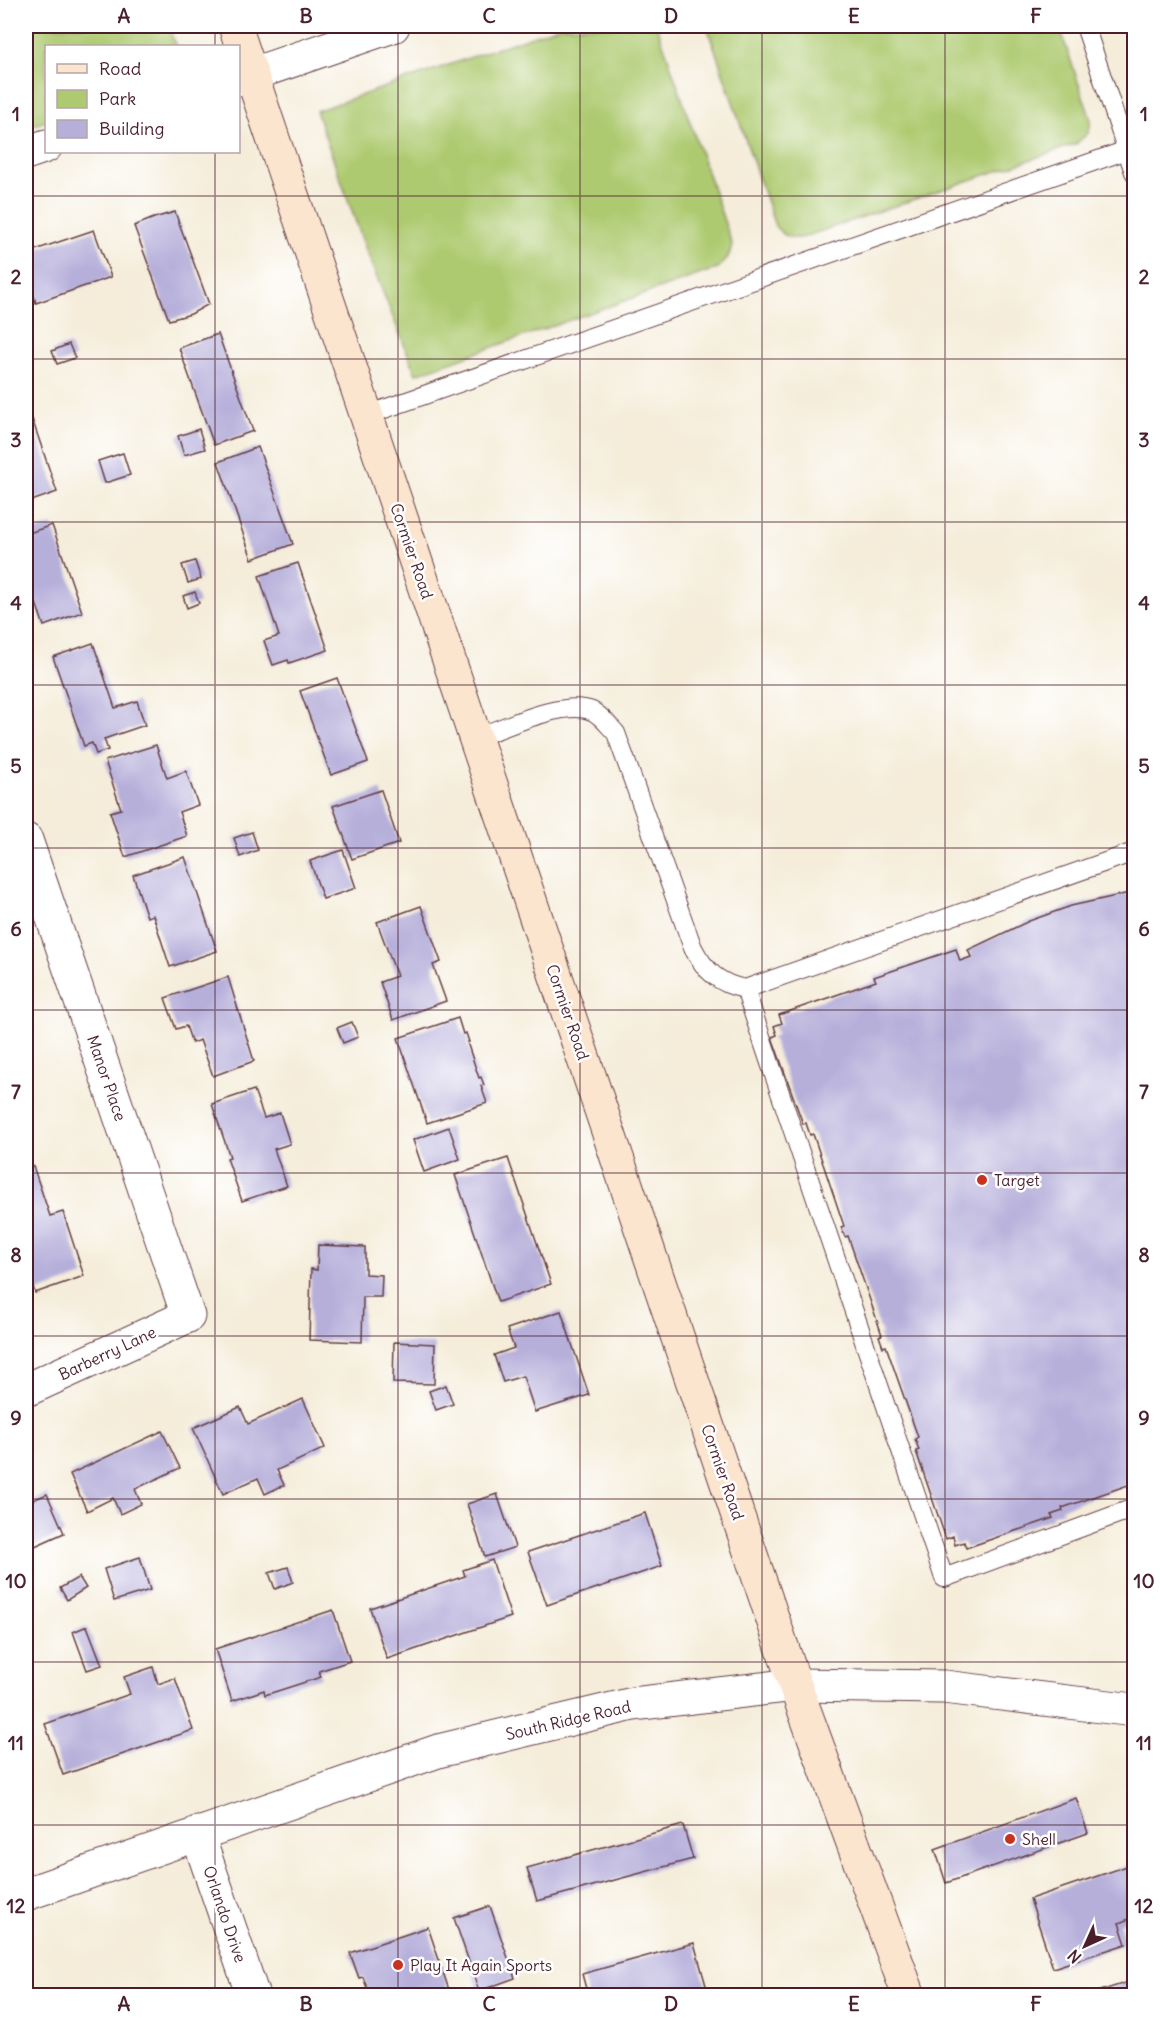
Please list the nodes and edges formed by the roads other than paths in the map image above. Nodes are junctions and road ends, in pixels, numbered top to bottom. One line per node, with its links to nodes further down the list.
1 (235, 26): 4 (street, Cormier Road)
2 (393, 26): 6 (street)
3 (1085, 26): 8 (lane)
4 (239, 45)
5 (240, 52): 6 (street, Cormier Road)
6 (245, 77): 11 (street, Cormier Road)
7 (45, 146): 9 (street)
8 (1127, 150): 10 (lane); 11 (lane)
9 (26, 153)
10 (1134, 172)
11 (367, 415): 12 (street, Cormier Road)
12 (475, 738): 15 (lane); 19 (street, Cormier Road)
13 (26, 840): 16 (street, Manor Place)
14 (1134, 852): 15 (lane)
15 (745, 989): 18 (lane)
16 (188, 1316): 17 (street, Barberry Lane)
17 (26, 1390)
18 (1134, 1508)
19 (795, 1685): 20 (street, South Ridge Road); 21 (street, South Ridge Road); 24 (street, Cormier Road)
20 (1134, 1710)
21 (197, 1833): 22 (street, South Ridge Road); 23 (street, Orlando Drive)
22 (26, 1894)
23 (253, 1995)
24 (909, 1995)

